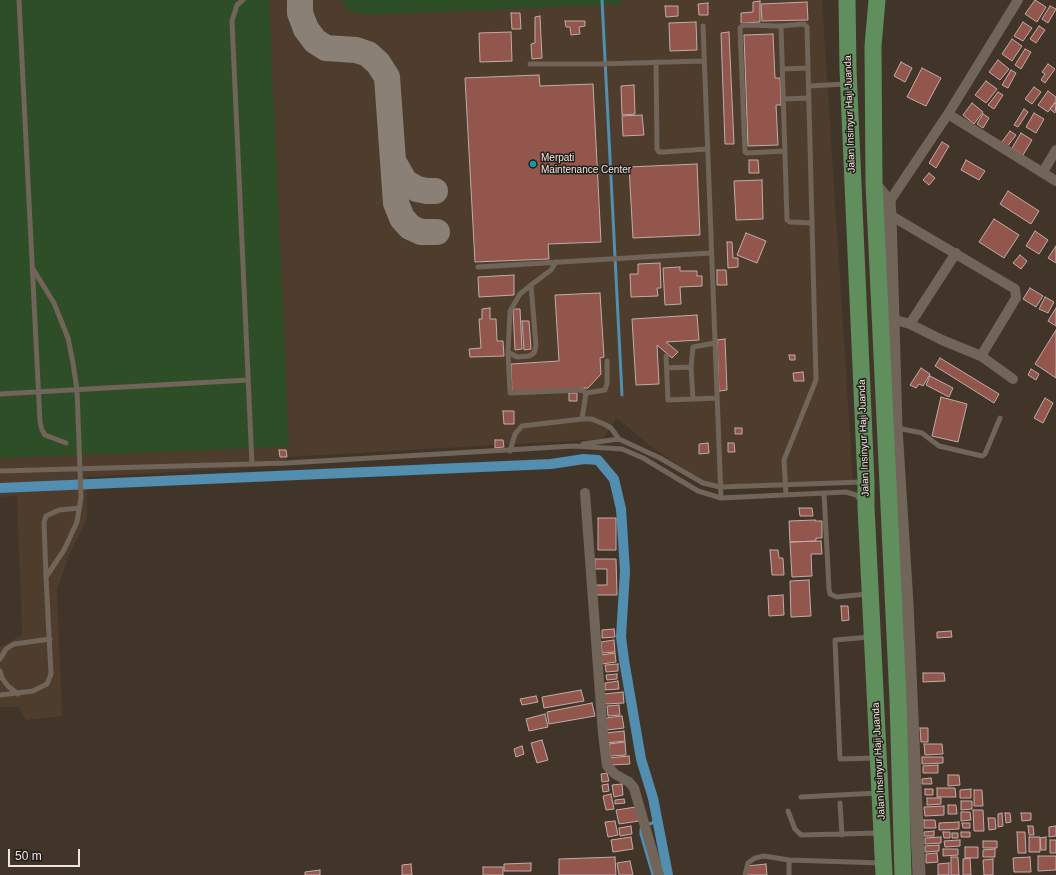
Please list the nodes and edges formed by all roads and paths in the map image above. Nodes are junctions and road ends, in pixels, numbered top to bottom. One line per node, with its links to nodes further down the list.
1 (19, 0): 32 (lane)
2 (243, 0): 44 (lane)
3 (847, 0): 13 (highway, Jalan Insinyur Haji Juanda)
4 (877, 0): 23 (highway, Jalan Insinyur Haji Juanda)
5 (1018, 0): 17 (street)
6 (703, 26): 8 (lane)
7 (781, 26): 11 (lane); 12 (lane); 20 (lane)
8 (703, 61): 9 (lane); 18 (lane)
9 (656, 62): 10 (lane); 18 (lane)
10 (530, 64)
11 (808, 68): 12 (lane); 14 (lane)
12 (782, 69): 16 (lane)
13 (848, 84): 14 (lane); 27 (highway, Jalan Insinyur Haji Juanda)
14 (808, 86): 15 (lane)
15 (809, 98): 16 (lane); 25 (lane)
16 (783, 99): 20 (lane)
17 (948, 114): 21 (street); 24 (street)
18 (706, 149): 28 (lane)
19 (1056, 150): 21 (street)
20 (785, 151): 25 (lane)
21 (1042, 172): 22 (street)
22 (1056, 180)
23 (874, 184): 24 (street); 26 (highway, Jalan Insinyur Haji Juanda)
24 (890, 208): 29 (street); 34 (street, Jalan Insinyur Haji Juanda)
25 (812, 223): 62 (lane)
26 (877, 237): 27 (highway); 53 (highway, Jalan Insinyur Haji Juanda)
27 (855, 238): 61 (highway, Jalan Insinyur Haji Juanda)
28 (710, 253): 30 (lane); 36 (lane)
29 (956, 253): 35 (street); 39 (street)
30 (556, 262): 31 (lane); 33 (lane)
31 (478, 267)
32 (33, 269): 45 (lane); 46 (lane)
33 (531, 285): 37 (lane); 37 (lane)
34 (892, 319): 35 (street); 53 (street, Jalan Insinyur Haji Juanda)
35 (910, 324): 39 (street)
36 (715, 343): 41 (lane); 49 (lane)
37 (508, 352): 47 (lane)
38 (666, 356): 42 (lane)
39 (981, 356): 43 (street)
40 (607, 361): 47 (lane)
41 (691, 367): 42 (lane); 50 (lane)
42 (667, 368): 50 (lane)
43 (1013, 379)
44 (248, 380): 45 (lane); 58 (lane)
45 (76, 390): 46 (lane); 59 (lane)
46 (38, 392): 48 (lane); 55 (lane)
47 (586, 393): 52 (lane)
48 (0, 394)
49 (717, 398): 50 (lane); 63 (lane)
50 (693, 399)
51 (1000, 418): 53 (lane)
52 (582, 419): 54 (lane); 57 (lane)
53 (890, 426): 79 (highway, Jalan Insinyur Haji Juanda); 93 (street, Jalan Insinyur Haji Juanda)
54 (619, 439): 56 (lane); 63 (lane)
55 (66, 443)
56 (574, 446): 57 (lane); 67 (lane)
57 (510, 451): 58 (lane)
58 (252, 464): 59 (lane)
59 (80, 469): 60 (lane); 69 (lane)
60 (0, 472)
61 (866, 482): 62 (lane); 68 (highway, Jalan Insinyur Haji Juanda)
62 (785, 485): 63 (lane); 66 (lane)
63 (720, 487): 67 (lane)
64 (585, 493): 89 (street)
65 (824, 493): 66 (lane); 68 (lane); 71 (lane)
66 (786, 495): 67 (lane)
67 (721, 498)
68 (866, 507): 71 (highway, Jalan Insinyur Haji Juanda)
69 (79, 508): 70 (lane); 70 (lane)
70 (46, 577): 73 (lane)
71 (870, 594): 72 (highway, Jalan Insinyur Haji Juanda)
72 (872, 636): 78 (highway, Jalan Insinyur Haji Juanda); 80 (lane)
73 (50, 638): 74 (lane); 76 (lane)
74 (0, 659)
75 (0, 671): 76 (lane)
76 (18, 694): 77 (lane)
77 (0, 695)
78 (875, 700): 79 (highway); 80 (highway, Jalan Insinyur Haji Juanda)
79 (898, 700): 92 (highway, Jalan Insinyur Haji Juanda)
80 (879, 758): 81 (highway, Jalan Insinyur Haji Juanda)
81 (881, 793): 82 (lane); 85 (highway, Jalan Insinyur Haji Juanda)
82 (801, 797)
83 (840, 803): 86 (lane)
84 (788, 811): 86 (lane)
85 (883, 833): 86 (lane); 88 (highway, Jalan Insinyur Haji Juanda)
86 (842, 834)
87 (789, 860): 88 (lane); 90 (lane); 91 (lane)
88 (884, 869)
89 (659, 875)
90 (745, 875)
91 (789, 875)
92 (903, 875)
93 (919, 875)

